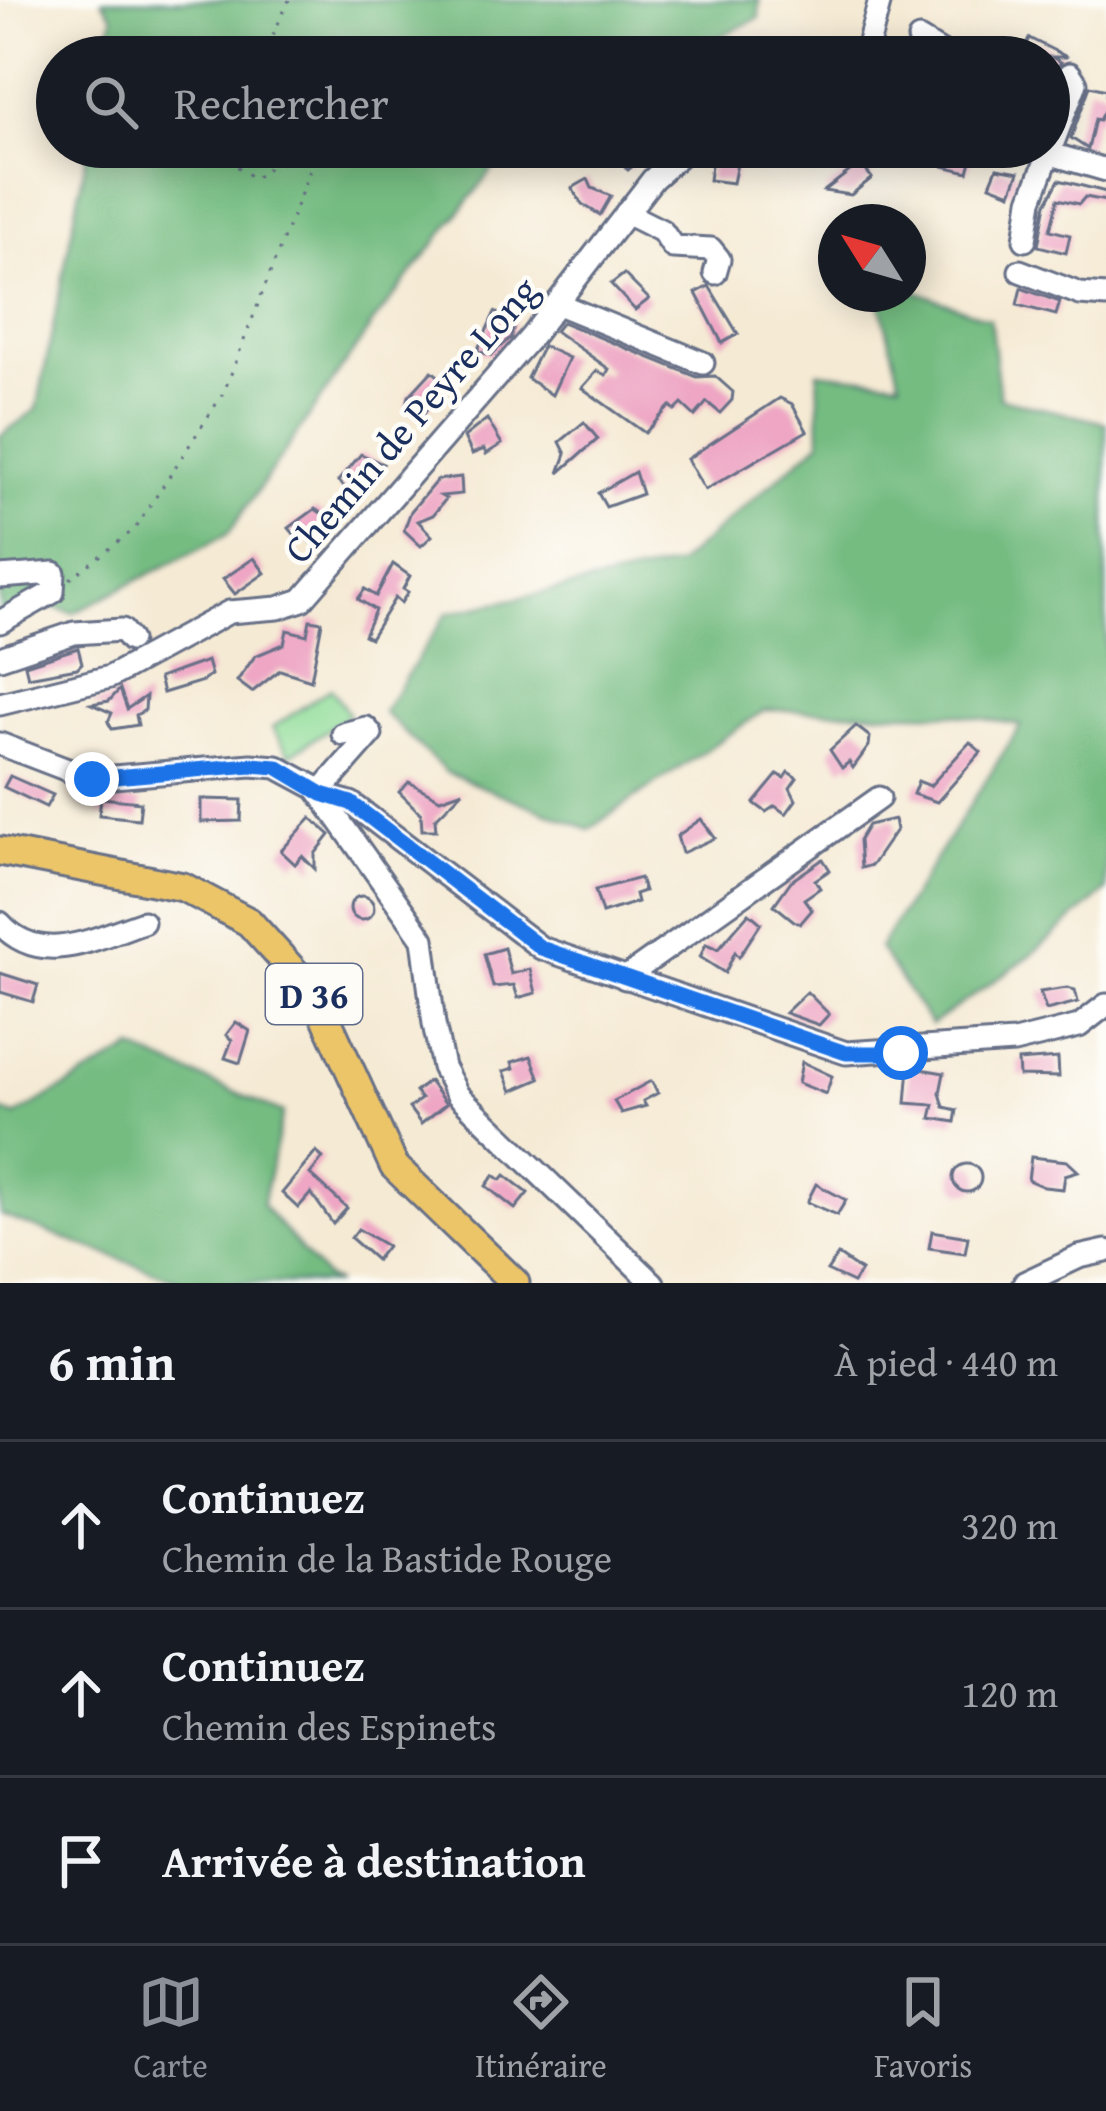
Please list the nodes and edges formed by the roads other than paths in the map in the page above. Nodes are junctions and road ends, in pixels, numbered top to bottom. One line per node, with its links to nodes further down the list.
1 (880, 0): 2 (street)
2 (871, 36)
3 (1070, 74): 4 (street)
4 (1070, 93)
5 (1070, 161): 8 (street)
6 (669, 168): 9 (street, Chemin de Peyre Long)
7 (1034, 168): 10 (street)
8 (1106, 170)
9 (626, 213): 12 (street); 14 (street, Chemin de Peyre Long)
10 (1024, 240)
11 (1020, 271): 13 (street)
12 (715, 273)
13 (1106, 296)
14 (558, 304): 15 (street); 20 (street, Chemin de Peyre Long)
15 (703, 363)
16 (0, 577): 17 (street)
17 (0, 622)
18 (130, 640): 19 (street)
19 (0, 658)
20 (0, 704)
21 (343, 734): 23 (street)
22 (0, 744): 23 (street)
23 (321, 793): 29 (street); 34 (street)
24 (879, 798): 29 (street)
25 (0, 851): 33 (main road, D 36)
26 (0, 868): 32 (main road, D 36)
27 (143, 922): 28 (street)
28 (0, 923)
29 (625, 978): 30 (street)
30 (1106, 1005)
31 (1106, 1251): 35 (street)
32 (490, 1283)
33 (515, 1283)
34 (653, 1283)
35 (1024, 1283)

